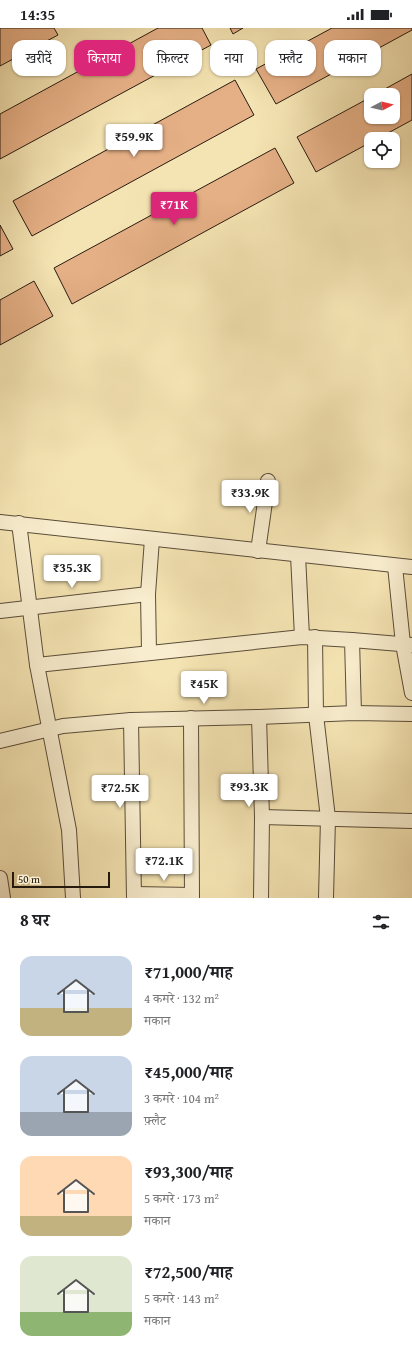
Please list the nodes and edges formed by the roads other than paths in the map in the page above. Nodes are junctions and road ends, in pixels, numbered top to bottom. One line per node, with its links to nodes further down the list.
1 (268, 481): 5 (street)
2 (0, 522): 3 (street)
3 (19, 523): 4 (street); 10 (street)
4 (152, 539): 5 (street); 9 (street)
5 (258, 550): 6 (street)
6 (298, 555): 7 (street); 12 (street)
7 (395, 566): 8 (street); 14 (street)
8 (412, 567)
9 (148, 594): 10 (street); 15 (street)
10 (29, 607): 11 (street); 16 (street)
11 (0, 611)
12 (308, 637): 13 (street); 15 (street); 20 (street)
13 (352, 640): 14 (street); 18 (street)
14 (408, 644): 17 (street)
15 (149, 652): 16 (street)
16 (37, 665): 24 (street)
17 (412, 693)
18 (354, 713): 19 (street); 20 (street)
19 (412, 714)
20 (316, 715): 21 (street); 27 (street)
21 (259, 717): 22 (street); 26 (street)
22 (192, 718): 23 (street); 31 (street)
23 (131, 720): 24 (street); 30 (street)
24 (49, 730): 25 (street); 33 (street)
25 (0, 741)
26 (262, 817): 27 (street); 34 (street)
27 (328, 818): 28 (street); 35 (street)
28 (412, 821)
29 (0, 878): 32 (street)
30 (134, 896): 31 (street)
31 (192, 897)
32 (3, 898)
33 (73, 898)
34 (261, 898)
35 (326, 898)

